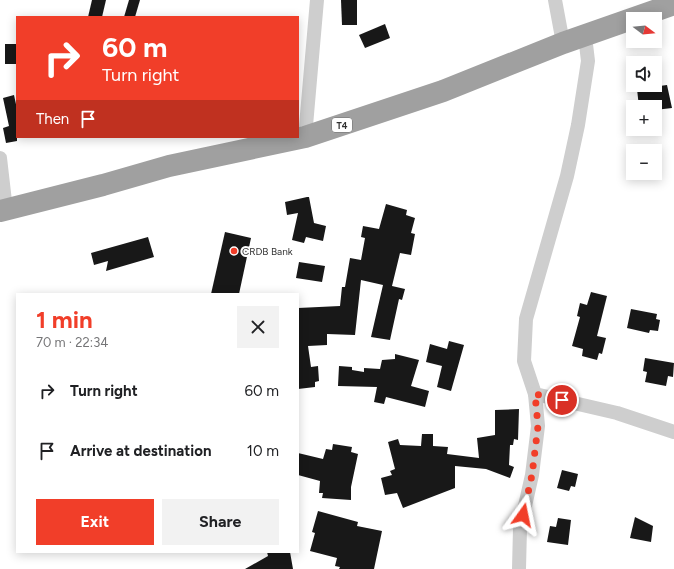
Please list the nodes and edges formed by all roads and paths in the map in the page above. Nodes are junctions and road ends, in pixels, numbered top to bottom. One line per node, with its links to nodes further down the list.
1 (317, 0): 6 (street)
2 (555, 0): 5 (street)
3 (674, 4): 4 (highway, T4)
4 (585, 36): 5 (highway, T4); 9 (street)
5 (563, 43): 6 (highway, T4)
6 (305, 137): 8 (highway, T4)
7 (0, 158): 8 (street)
8 (3, 210)
9 (535, 394): 10 (street); 11 (street)
10 (674, 432)
11 (519, 569)

